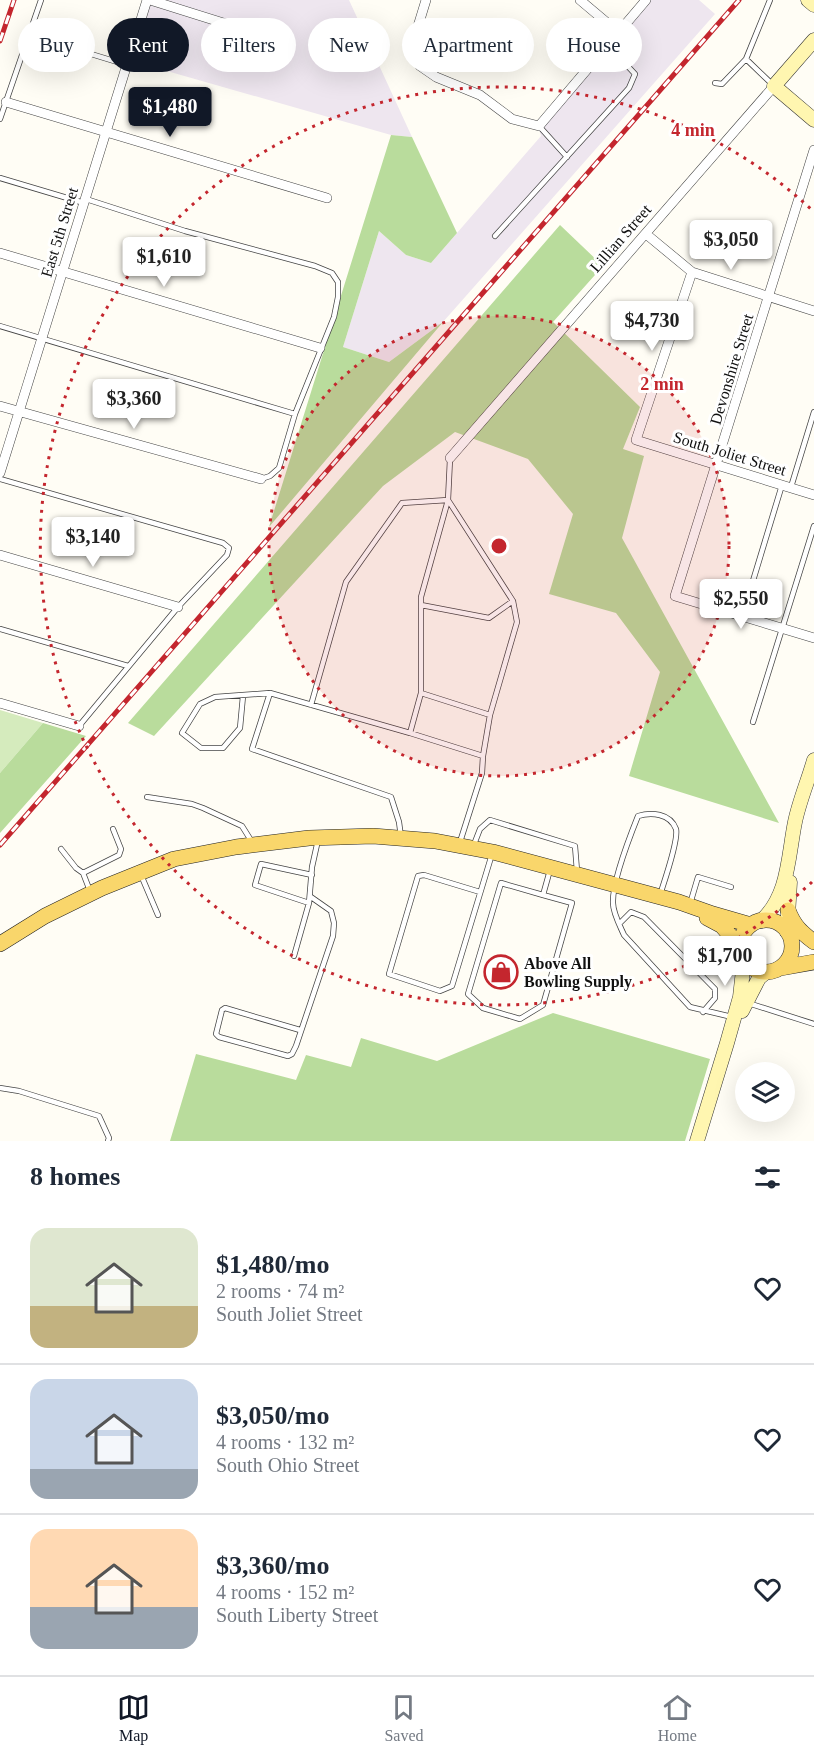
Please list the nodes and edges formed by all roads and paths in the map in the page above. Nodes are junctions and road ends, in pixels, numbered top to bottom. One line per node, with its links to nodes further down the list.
1 (41, 0): 9 (lane)
2 (149, 0): 10 (street, East 5th Street); 11 (street)
3 (426, 0): 25 (street)
4 (580, 0): 12 (street)
5 (646, 0): 13 (street)
6 (770, 0): 15 (lane)
7 (808, 0): 8 (main road)
8 (814, 5)
9 (35, 18)
10 (143, 18)
11 (207, 18)
12 (601, 18)
13 (630, 18)
14 (814, 39): 21 (main road, Lillian Street)
15 (746, 59): 20 (lane); 21 (lane)
16 (18, 67): 22 (lane)
17 (125, 72): 26 (street, East 5th Street)
18 (585, 72): 25 (street)
19 (633, 72): 28 (lane)
20 (715, 83)
21 (774, 86): 24 (main road); 32 (street, Lillian Street)
22 (6, 102): 23 (lane); 26 (street)
23 (0, 119)
24 (814, 120)
25 (539, 126): 28 (lane)
26 (106, 134): 30 (street); 31 (street, East 5th Street)
27 (814, 150): 37 (street, Devonshire Street)
28 (567, 157): 33 (lane)
29 (0, 178): 31 (lane)
30 (327, 198)
31 (85, 201): 35 (street, East 5th Street); 41 (lane)
32 (646, 234): 36 (street); 46 (street, Lillian Street)
33 (495, 236)
34 (0, 253): 35 (street)
35 (63, 271): 40 (street, East 5th Street); 41 (street)
36 (692, 272): 37 (street); 47 (street, South Joliet Street)
37 (769, 298): 38 (street); 47 (street, Devonshire Street)
38 (814, 311)
39 (0, 326): 40 (lane)
40 (41, 339): 43 (street, East 5th Street); 45 (lane)
41 (320, 348): 45 (lane)
42 (0, 406): 43 (street)
43 (19, 412): 48 (street, East 5th Street); 50 (street)
44 (814, 412): 51 (lane)
45 (295, 414): 50 (lane)
46 (450, 458): 53 (lane)
47 (716, 465): 51 (street, South Joliet Street); 59 (street, Devonshire Street)
48 (0, 473)
49 (0, 479): 58 (lane)
50 (261, 479)
51 (786, 487): 52 (street, South Joliet Street); 59 (lane)
52 (814, 495)
53 (448, 500): 56 (lane); 57 (lane); 68 (lane)
54 (814, 525): 60 (lane)
55 (0, 555): 58 (street)
56 (513, 601): 57 (lane); 69 (lane)
57 (421, 605): 65 (lane)
58 (178, 607): 63 (lane)
59 (742, 617): 60 (street)
60 (782, 628): 62 (street); 70 (lane)
61 (0, 629): 63 (lane)
62 (814, 638)
63 (128, 666): 71 (lane)
64 (270, 693): 66 (lane); 68 (lane); 79 (lane)
65 (421, 693): 69 (lane); 72 (lane)
66 (243, 696): 66 (lane)
67 (0, 704): 71 (street)
68 (311, 705): 72 (lane)
69 (490, 715): 73 (lane)
70 (753, 722)
71 (79, 726)
72 (410, 733): 73 (lane)
73 (483, 756): 81 (lane)
74 (814, 760): 76 (main road)
75 (147, 797): 80 (lane)
76 (795, 820): 98 (main road); 100 (main road)
77 (113, 829): 85 (lane)
78 (318, 837): 79 (main road); 80 (main road); 87 (lane)
79 (401, 838): 81 (main road)
80 (253, 844): 86 (main road)
81 (466, 846): 83 (main road); 88 (lane)
82 (61, 849): 85 (lane)
83 (493, 852): 84 (main road); 91 (lane)
84 (551, 867): 88 (main road); 93 (lane)
85 (83, 873): 92 (lane)
86 (140, 873): 92 (main road); 99 (lane)
87 (312, 874): 94 (lane); 96 (lane)
88 (577, 874): 89 (main road)
89 (616, 885): 95 (main road); 95 (lane); 101 (lane)
90 (731, 887): 97 (lane)
91 (480, 892): 91 (lane)
92 (91, 893): 107 (main road)
93 (543, 894): 93 (lane)
94 (311, 897): 96 (lane); 129 (lane)
95 (660, 898): 97 (main road); 111 (main road)
96 (309, 903): 112 (lane)
97 (690, 905): 100 (main road)
98 (788, 910): 103 (main road); 105 (main road)
99 (158, 915)
100 (756, 923): 103 (main road); 111 (main road)
101 (619, 924): 102 (lane); 116 (lane)
102 (661, 935): 104 (lane); 106 (lane)
103 (789, 936): 109 (main road); 120 (main road)
104 (656, 939)
105 (814, 942)
106 (670, 943): 108 (lane); 110 (lane)
107 (0, 944)
108 (664, 948)
109 (814, 949)
110 (678, 952): 113 (lane); 115 (lane)
111 (742, 954): 122 (main road); 127 (main road)
112 (294, 956)
113 (673, 956)
114 (654, 957): 116 (lane)
115 (687, 960): 118 (lane); 126 (lane)
116 (649, 962): 121 (lane)
117 (814, 962): 120 (main road)
118 (681, 965)
119 (663, 966): 121 (lane)
120 (781, 968): 122 (main road)
121 (658, 971): 124 (lane)
122 (765, 973): 125 (main road)
123 (670, 975): 124 (lane)
124 (665, 980): 126 (lane)
125 (746, 1002): 128 (lane); 130 (main road)
126 (703, 1012): 127 (lane)
127 (733, 1018): 130 (main road)
128 (814, 1024)
129 (300, 1030): 129 (lane)
130 (727, 1043): 133 (main road)
131 (0, 1088): 132 (lane)
132 (108, 1141)
133 (697, 1141)

